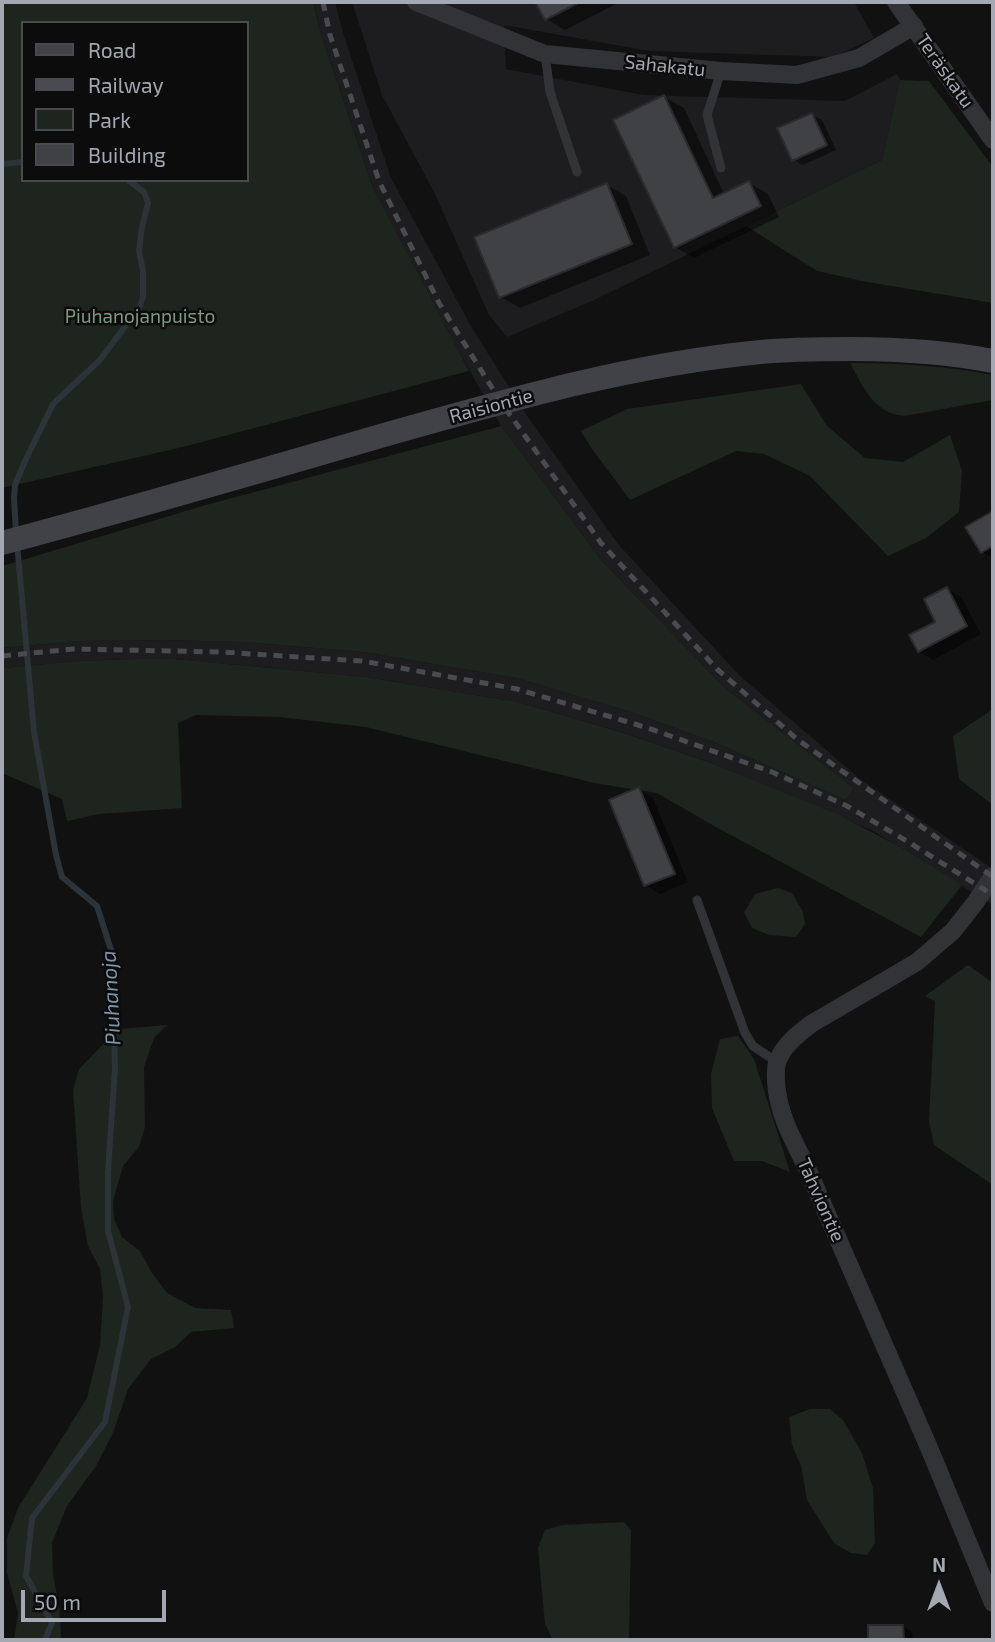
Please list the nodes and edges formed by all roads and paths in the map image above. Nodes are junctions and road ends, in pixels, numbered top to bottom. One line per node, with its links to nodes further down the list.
1 (416, 2): 4 (street, Sahakatu)
2 (896, 2): 3 (street, Teräskatu)
3 (914, 26): 5 (street, Sahakatu); 6 (street, Teräskatu)
4 (545, 54): 5 (street, Sahakatu); 8 (lane)
5 (721, 71): 7 (lane)
6 (993, 140)
7 (720, 169)
8 (577, 172)
9 (993, 361): 10 (main road, Raisiontie)
10 (2, 543)
11 (993, 876): 13 (street)
12 (697, 900): 13 (lane)
13 (777, 1062): 14 (street, Tahviontie)
14 (988, 1575): 15 (street, Tahviontie)
15 (993, 1603)

